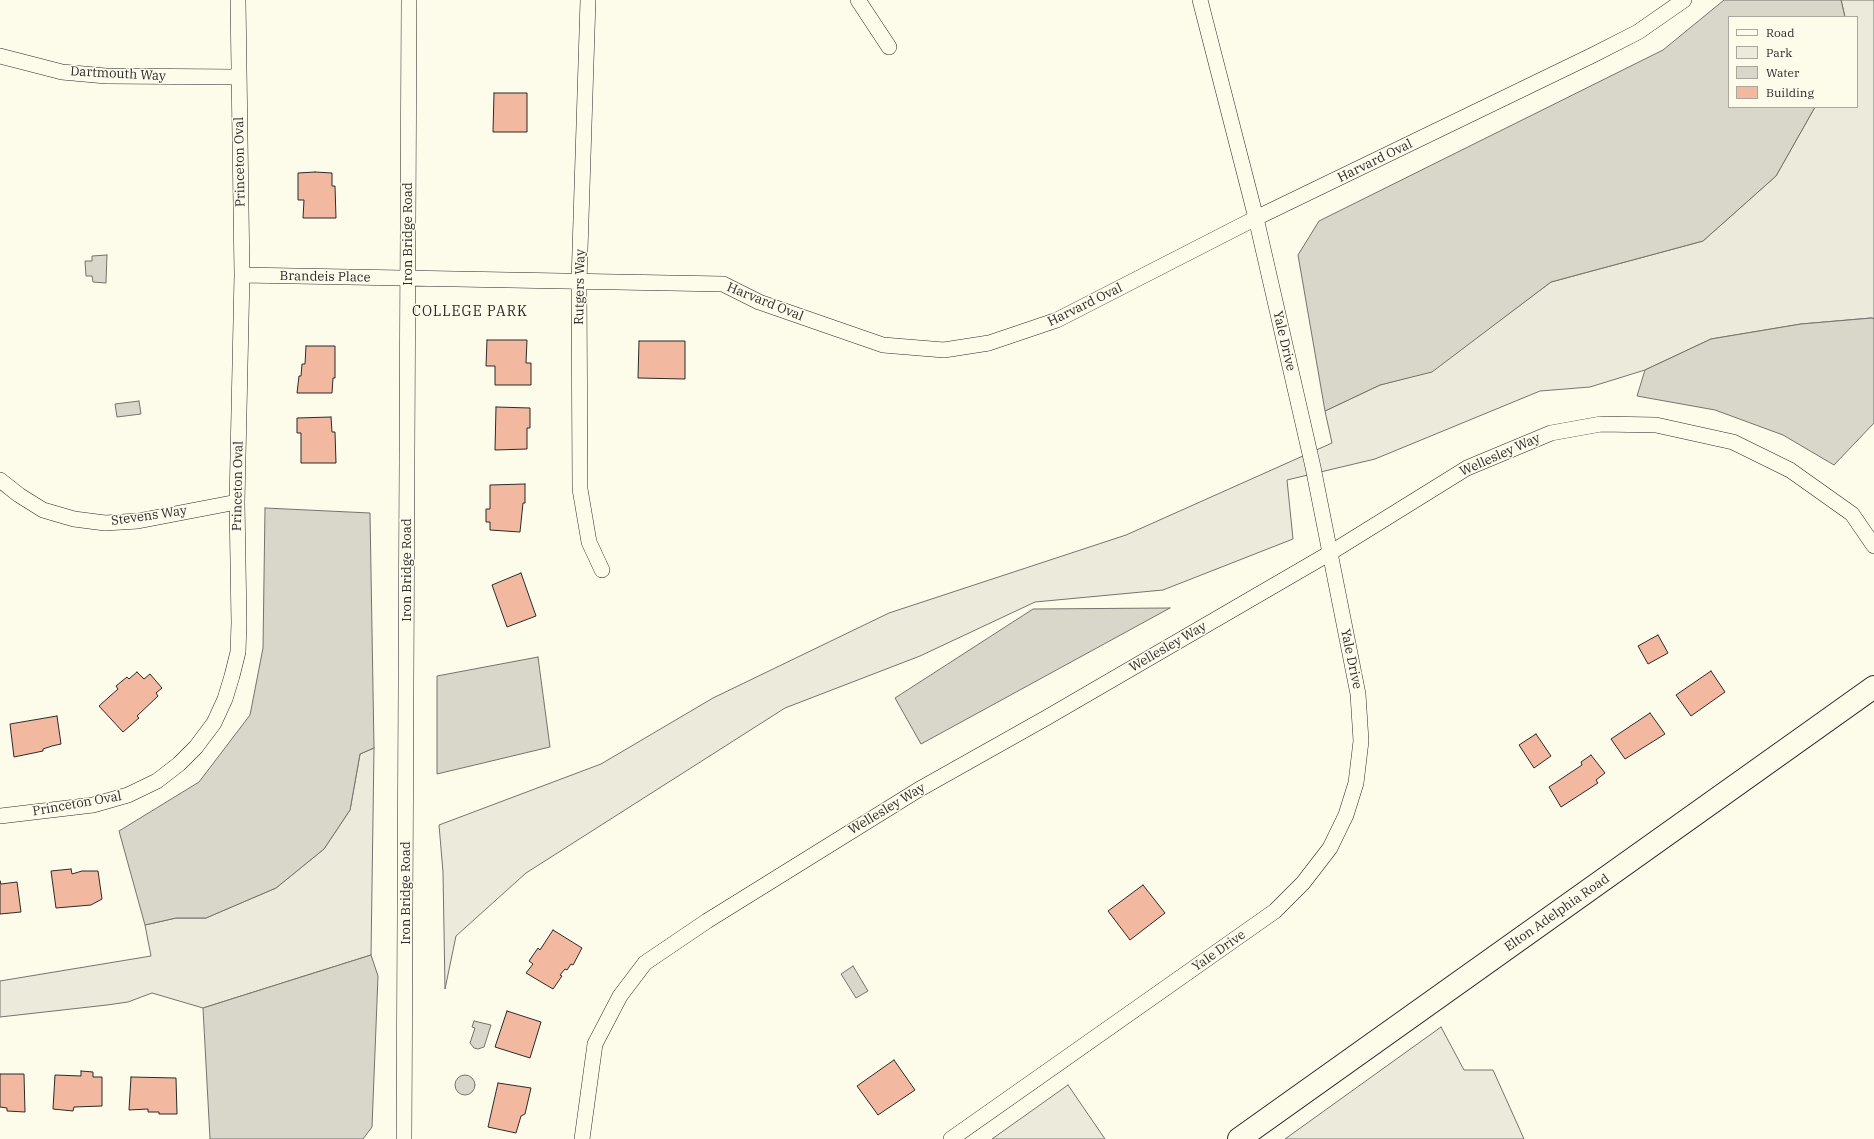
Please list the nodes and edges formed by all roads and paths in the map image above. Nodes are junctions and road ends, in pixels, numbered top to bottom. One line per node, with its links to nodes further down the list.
1 (238, 0): 9 (street, Princeton Oval)
2 (409, 0): 12 (street, Iron Bridge Road)
3 (588, 0): 13 (street, Rutgers Way)
4 (858, 0): 7 (street)
5 (1200, 0): 10 (street, Yale Drive)
6 (1684, 0): 10 (street, Harvard Oval)
7 (889, 47)
8 (0, 56): 9 (street, Dartmouth Way)
9 (238, 77): 11 (street, Princeton Oval)
10 (1256, 218): 13 (street, Harvard Oval); 17 (street, Yale Drive)
11 (242, 275): 12 (street, Brandeis Place); 15 (street, Princeton Oval)
12 (408, 278): 13 (street, Harvard Oval); 21 (street, Iron Bridge Road)
13 (580, 282): 18 (street, Rutgers Way)
14 (0, 480): 15 (street, Stevens Way)
15 (237, 502): 20 (street, Princeton Oval)
16 (1874, 546): 17 (street, Wellesley Way)
17 (1330, 553): 22 (street, Wellesley Way); 23 (street, Yale Drive)
18 (602, 570)
19 (1874, 688): 24 (main road, Elton Adelphia Road)
20 (0, 816)
21 (404, 1139)
22 (582, 1139)
23 (951, 1139)
24 (1239, 1139)

